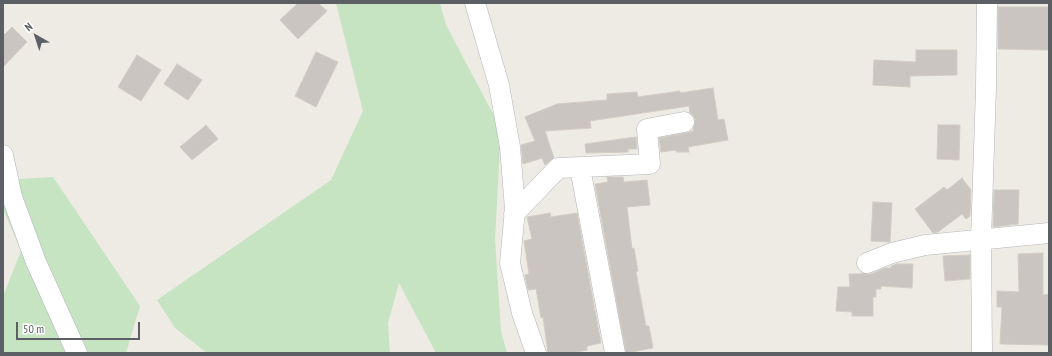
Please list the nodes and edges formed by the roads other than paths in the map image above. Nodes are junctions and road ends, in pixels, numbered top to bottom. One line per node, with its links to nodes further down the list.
1 (475, 3): 6 (street)
2 (986, 3): 8 (street)
3 (684, 122): 5 (street)
4 (3, 155): 10 (street)
5 (580, 168): 6 (street); 12 (street)
6 (514, 214): 11 (street)
7 (1049, 233): 8 (street)
8 (981, 239): 9 (street); 13 (street)
9 (867, 263)
10 (77, 353)
11 (536, 353)
12 (615, 353)
13 (982, 353)

